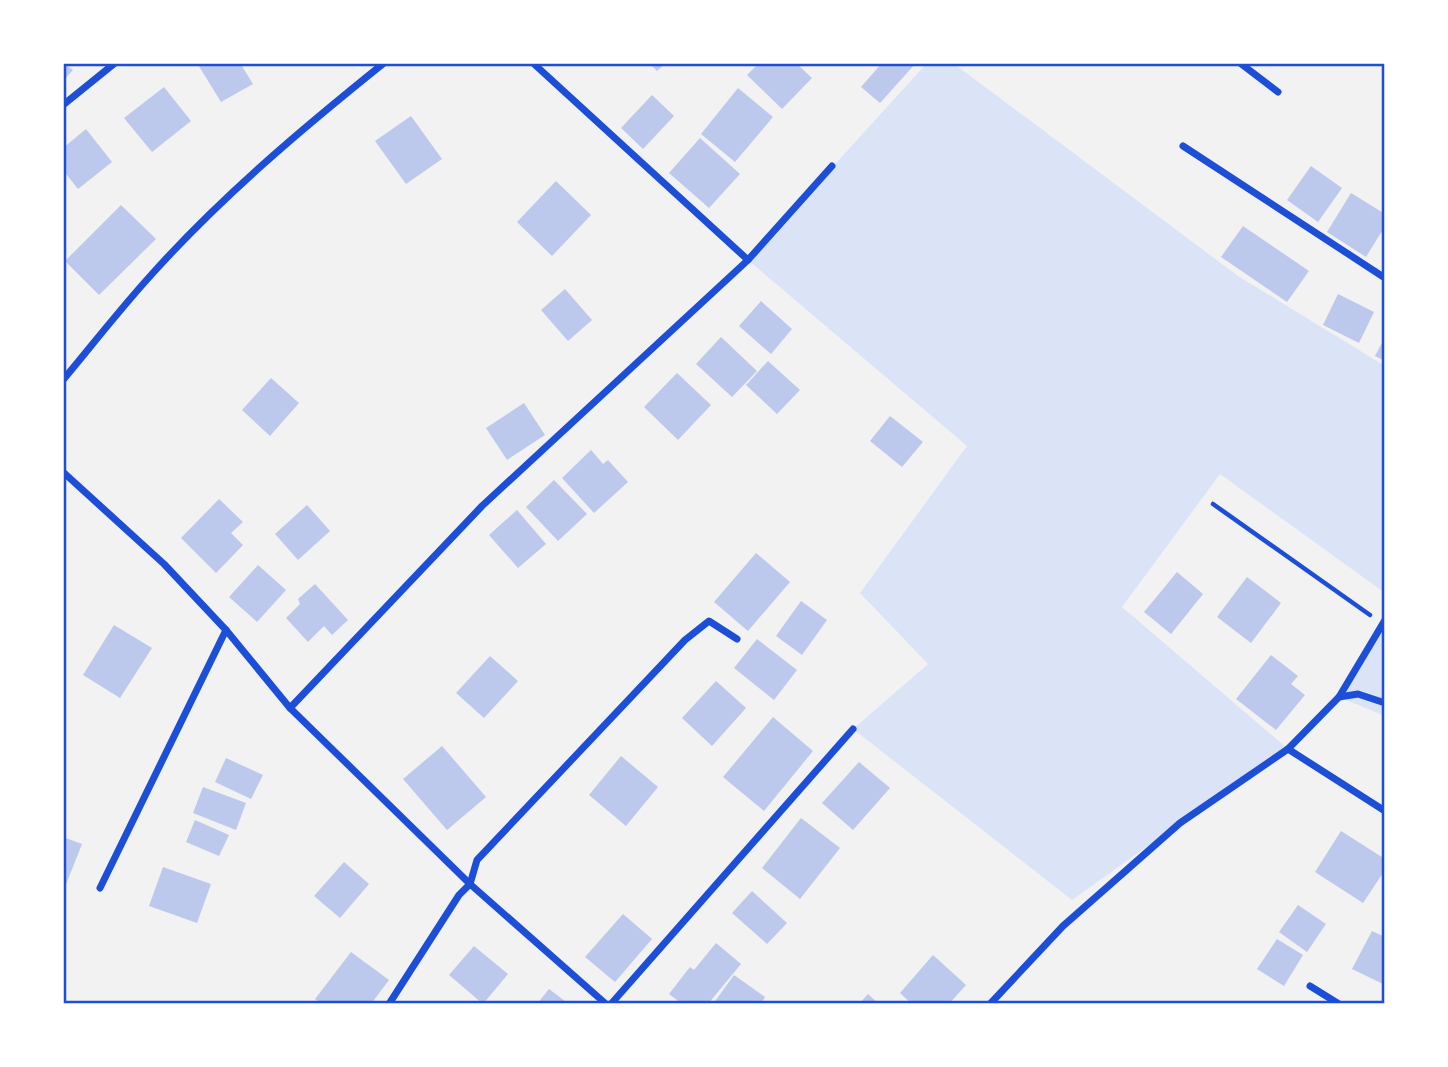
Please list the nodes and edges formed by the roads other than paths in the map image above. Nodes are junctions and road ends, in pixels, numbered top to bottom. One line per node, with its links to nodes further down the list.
1 (115, 63): 6 (street)
2 (384, 63): 11 (street)
3 (533, 63): 9 (street)
4 (1240, 63): 5 (street)
5 (1278, 92)
6 (63, 105)
7 (1183, 146): 10 (street)
8 (832, 166): 9 (street)
9 (748, 260): 18 (street)
10 (1385, 278)
11 (63, 380)
12 (63, 472): 14 (street)
13 (1384, 622): 16 (street)
14 (226, 630): 18 (street); 23 (street)
15 (737, 639): 22 (street)
16 (1339, 697): 17 (street); 20 (street)
17 (1385, 703)
18 (290, 708): 22 (street)
19 (853, 729): 27 (street)
20 (1288, 749): 21 (street); 28 (street)
21 (1385, 811)
22 (470, 884): 25 (street); 26 (street)
23 (100, 888)
24 (1310, 986): 29 (street)
25 (389, 1004)
26 (606, 1004)
27 (611, 1004)
28 (990, 1004)
29 (1339, 1004)

